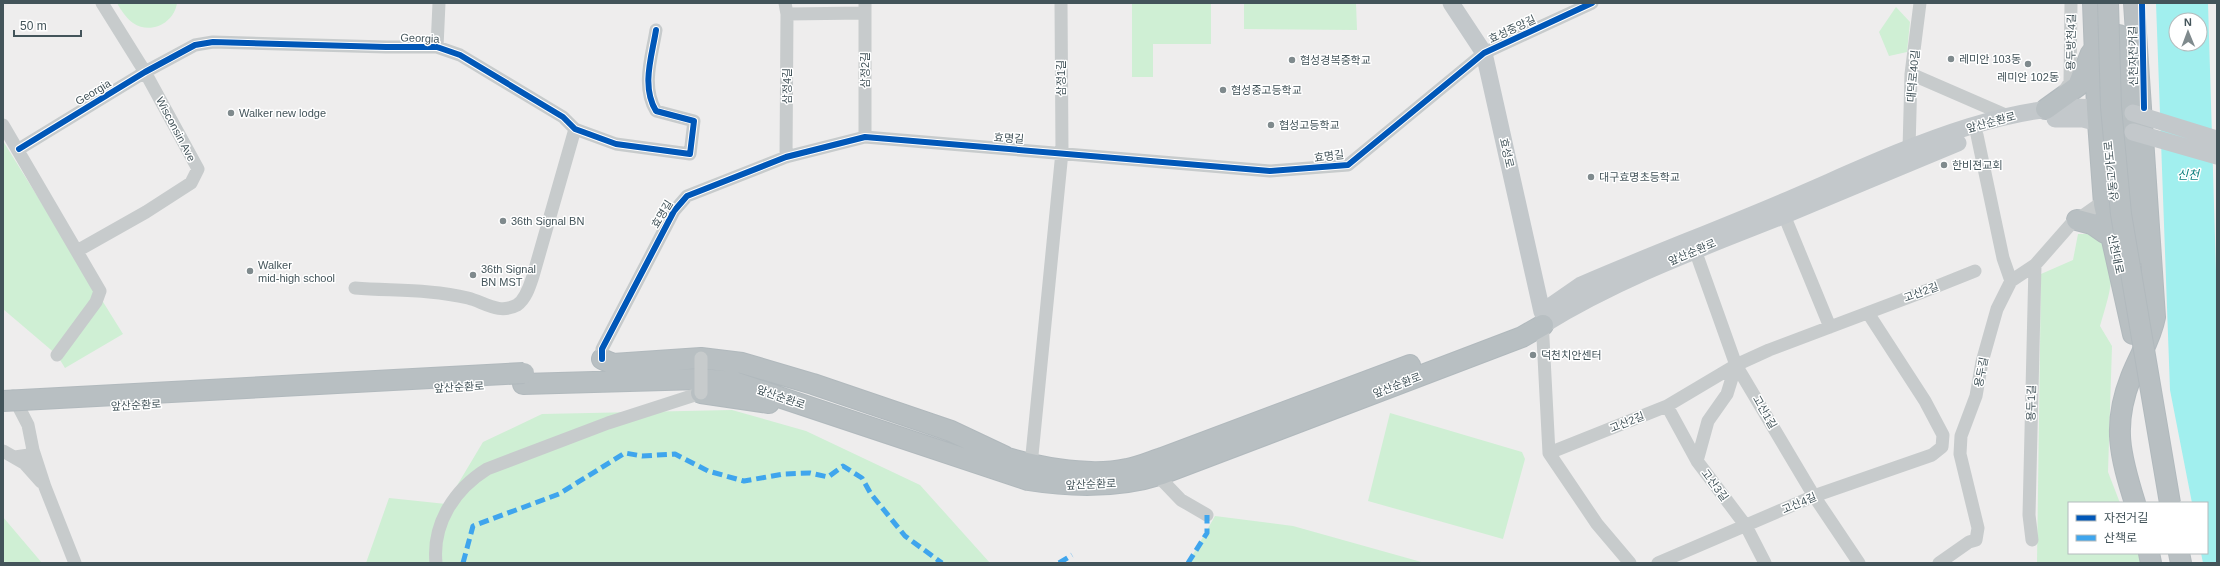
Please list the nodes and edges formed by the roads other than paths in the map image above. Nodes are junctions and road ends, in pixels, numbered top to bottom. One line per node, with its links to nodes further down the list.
1 (102, 3): 20 (street, Wisconsin Ave)
2 (439, 3): 17 (street)
3 (1061, 3): 33 (street, 삼정1길)
4 (1451, 3): 18 (main road, 효성로)
5 (1592, 3): 18 (street, 효성중앙길)
6 (1920, 3): 21 (street, 대덕로40길)
7 (2072, 3): 22 (street, 용두방천4길)
8 (2093, 3): 16 (highway, 신천대로)
9 (2102, 3): 53 (highway, 상동고가도로)
10 (2108, 3): 53 (highway, 상동고가도로, bridge)
11 (2118, 3): 25 (highway)
12 (2134, 3): 19 (highway)
13 (786, 8): 14 (street, 삼정4길); 35 (street, 삼정4길)
14 (864, 8): 29 (street, 삼정2길)
15 (656, 30): 27 (street, Georgia)
16 (2094, 43): 22 (highway); 23 (highway, 신천대로)
17 (437, 46): 20 (street, Georgia); 27 (street, Georgia)
18 (1484, 53): 33 (street, 효명길); 51 (main road, 효성로)
19 (2139, 67): 41 (highway); 43 (highway)
20 (145, 72): 31 (street, Georgia); 45 (street, Wisconsin Ave)
21 (1912, 74): 24 (street); 32 (street, 대덕로40길)
22 (2052, 105): 23 (main road, 앞산순환로); 24 (main road, 앞산순환로)
23 (2098, 115): 25 (main road); 28 (main road); 36 (highway, 신천대로)
24 (2010, 117): 32 (main road, 앞산순환로)
25 (2128, 121): 30 (main road, bridge); 34 (main road, bridge); 37 (highway)
26 (3, 125): 31 (street)
27 (575, 129): 49 (street)
28 (1977, 135): 39 (main road, 앞산순환로); 48 (street, 앞산순환로)
29 (865, 137): 33 (street, 효명길); 35 (street, 효명길)
30 (2217, 139)
31 (19, 149): 45 (street)
32 (1909, 149): 51 (main road, 앞산순환로)
33 (1062, 152): 67 (street, 삼정1길)
34 (2217, 156)
35 (786, 157): 56 (street, 효명길)
36 (2102, 174): 37 (highway); 38 (highway, 신천대로)
37 (2126, 174): 43 (highway)
38 (2104, 204): 40 (street, 용두길); 53 (highway, 신천대로)
39 (1784, 215): 44 (main road, 앞산순환로); 52 (street)
40 (2077, 220): 42 (highway); 46 (street, 용두길)
41 (2148, 220): 43 (highway); 72 (highway)
42 (2105, 233)
43 (2136, 241): 53 (highway, bridge)
44 (1695, 250): 51 (main road, 앞산순환로); 57 (street, 고산1길)
45 (77, 251): 54 (street)
46 (2035, 265): 48 (street, 용두길); 77 (street, 용두1길)
47 (1975, 271): 50 (street, 고산2길)
48 (2011, 281): 84 (street, 용두길)
49 (355, 288)
50 (1868, 313): 52 (street, 고산2길); 71 (street, 고산4길)
51 (1542, 318): 64 (street); 67 (highway, 앞산순환로); 69 (highway, 앞산순환로)
52 (1830, 327): 57 (street, 고산2길)
53 (2137, 335): 73 (highway, 신천대로); 74 (highway, 신천대로, bridge)
54 (57, 355)
55 (701, 358): 56 (highway); 59 (street, bridge); 68 (highway)
56 (602, 359)
57 (1736, 365): 61 (street, 고산2길); 66 (street); 71 (street, 고산1길)
58 (523, 378): 60 (highway, 앞산순환로, bridge); 62 (highway, 앞산순환로); 68 (highway, 앞산순환로)
59 (701, 392): 68 (highway); 79 (street)
60 (6, 396): 63 (street)
61 (1666, 406): 64 (street, 고산2길); 66 (street, 고산3길)
62 (3, 412)
63 (33, 450): 65 (street); 70 (street)
64 (1549, 453): 80 (street)
65 (9, 454): 70 (street)
66 (1697, 461): 76 (street, 고산3길)
67 (1031, 465): 68 (highway, 앞산순환로)
68 (1009, 466): 69 (highway, 앞산순환로)
69 (1158, 476): 75 (street)
70 (45, 487): 78 (street)
71 (1814, 496): 76 (street, 고산4길); 83 (street, 고산1길)
72 (2134, 502)
73 (2159, 502)
74 (2170, 502)
75 (1207, 515)
76 (1746, 526): 81 (street, 고산4길); 82 (street, 고산3길)
77 (2032, 540)
78 (75, 563)
79 (436, 563)
80 (1630, 563)
81 (1658, 563)
82 (1765, 563)
83 (1859, 563)
84 (1939, 563)

